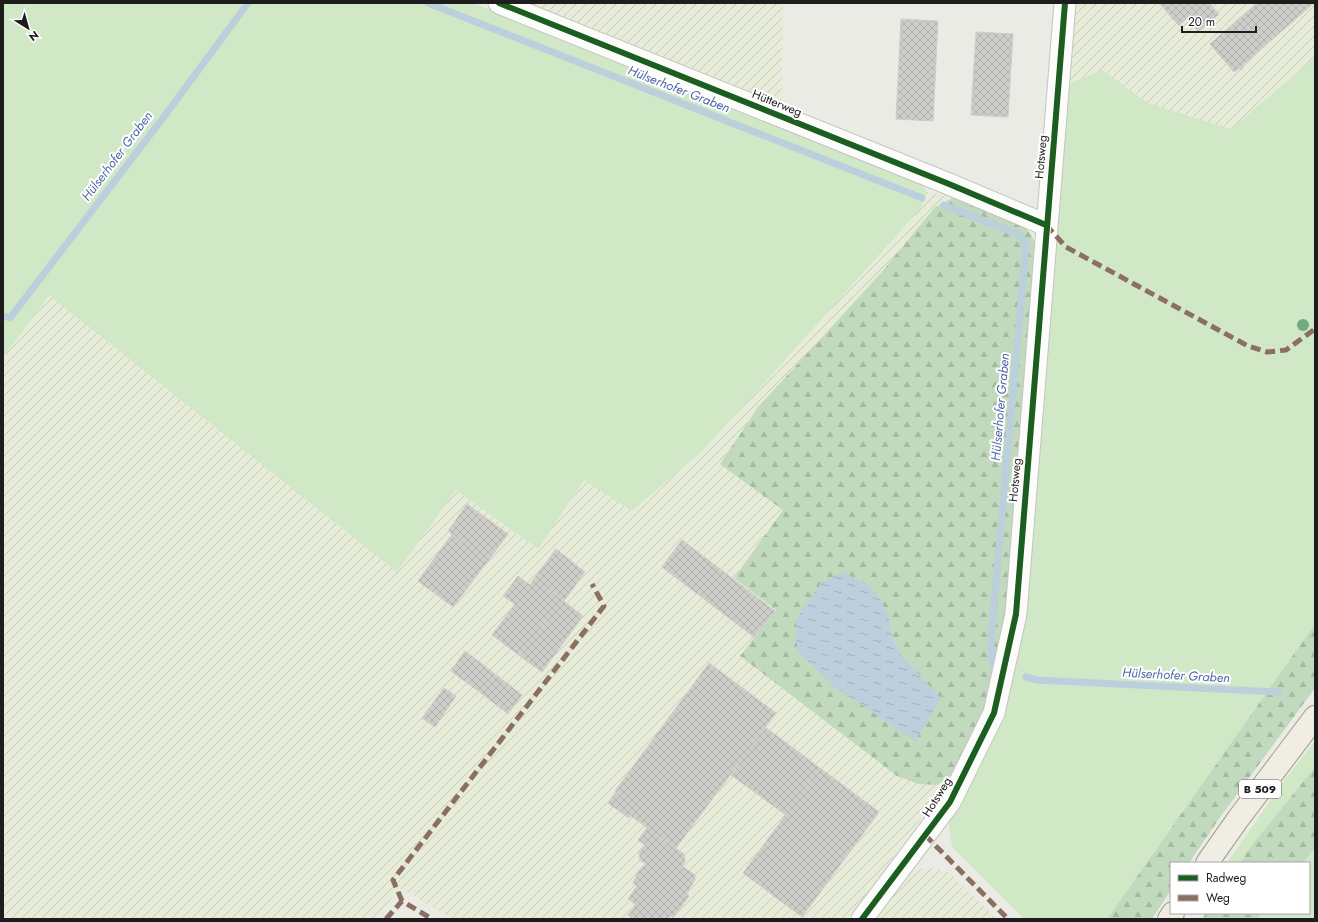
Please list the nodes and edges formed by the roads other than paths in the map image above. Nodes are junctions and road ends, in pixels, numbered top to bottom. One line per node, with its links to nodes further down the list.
1 (500, 3): 3 (street, Hütterweg)
2 (1065, 3): 3 (street, Hotsweg)
3 (1046, 225): 6 (street, Hotsweg)
4 (1315, 717): 5 (main road, B 509)
5 (1208, 862)
6 (862, 919)

